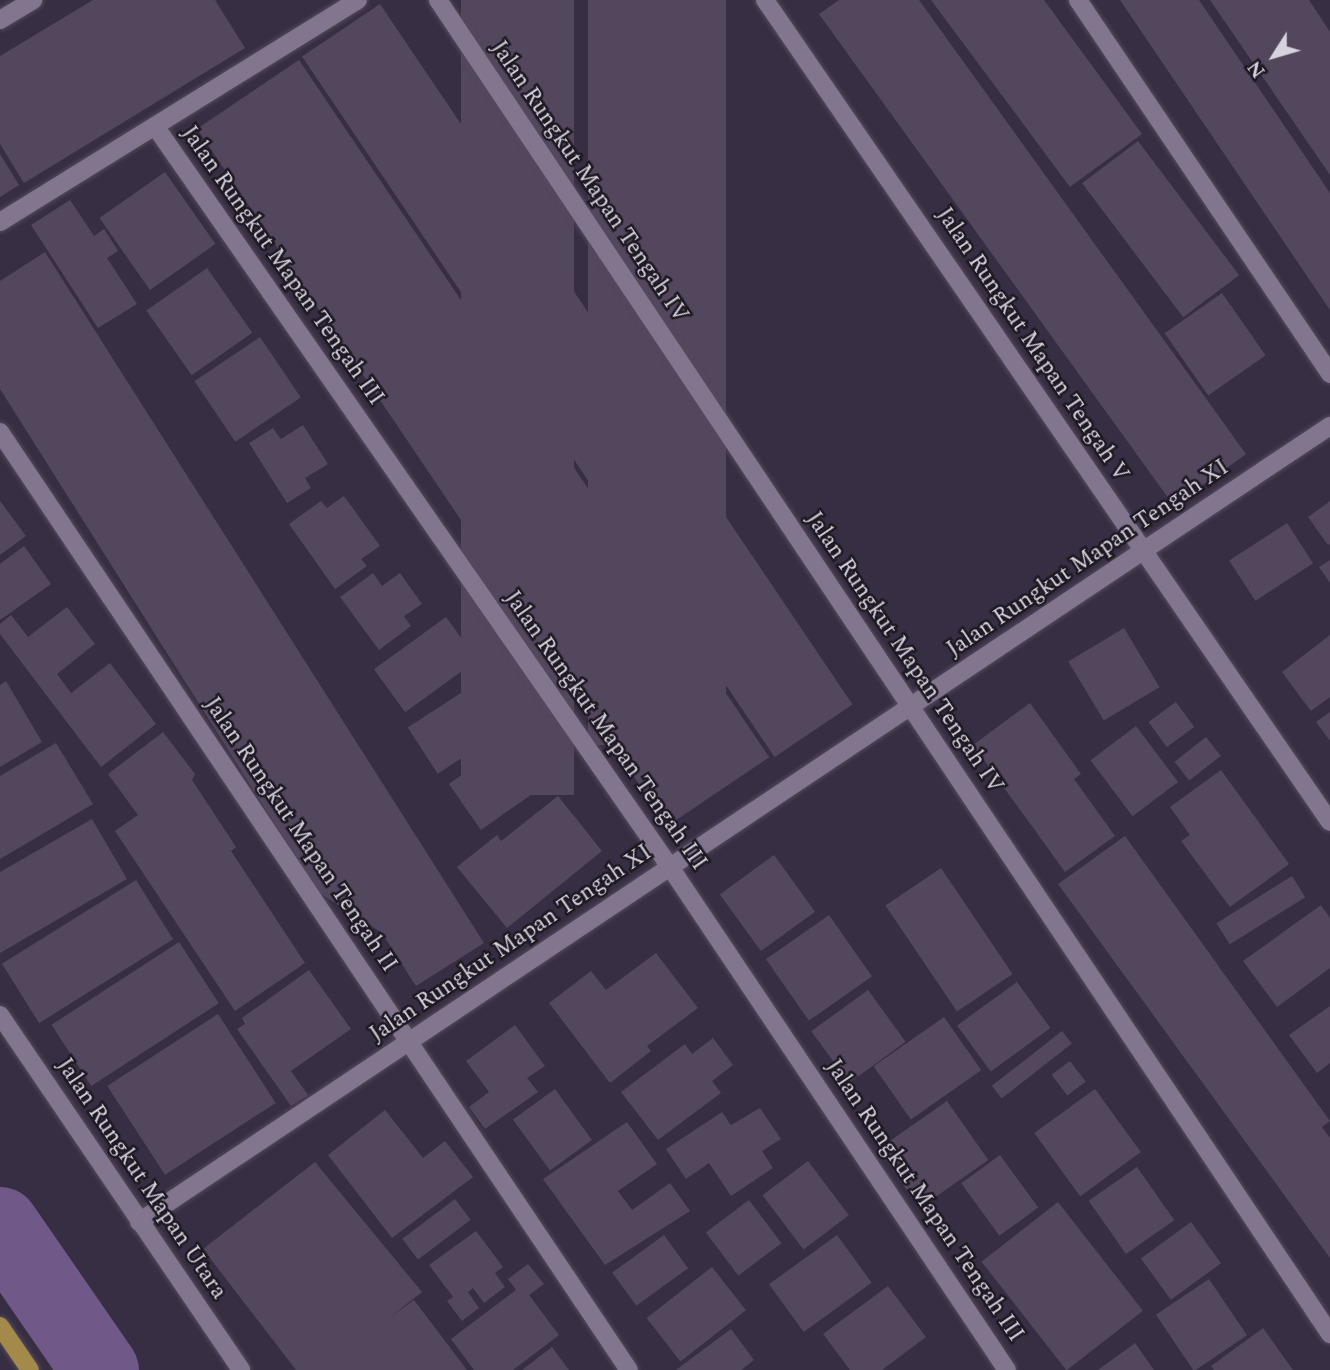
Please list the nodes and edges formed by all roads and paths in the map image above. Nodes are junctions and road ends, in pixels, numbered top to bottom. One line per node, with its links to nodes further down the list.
1 (33, 0): 6 (street)
2 (358, 0): 7 (street)
3 (438, 0): 13 (street, Jalan Rungkut Mapan Tengah IV)
4 (765, 0): 12 (street, Jalan Rungkut Mapan Tengah V)
5 (1078, 0): 9 (street)
6 (0, 20)
7 (155, 126): 8 (street); 15 (street, Jalan Rungkut Mapan Tengah III)
8 (0, 222)
9 (1330, 374)
10 (1330, 426): 12 (street, Jalan Rungkut Mapan Tengah XI)
11 (0, 432): 17 (street, Jalan Rungkut Mapan Tengah II)
12 (1143, 551): 13 (street, Jalan Rungkut Mapan Tengah XI); 14 (street, Jalan Rungkut Mapan Tengah V)
13 (910, 706): 15 (street, Jalan Rungkut Mapan Tengah XI); 20 (street, Jalan Rungkut Mapan Tengah IV)
14 (1330, 822)
15 (670, 867): 17 (street, Jalan Rungkut Mapan Tengah XI); 24 (street, Jalan Rungkut Mapan Tengah III)
16 (0, 1015): 18 (street, Jalan Rungkut Mapan Utara)
17 (409, 1041): 18 (street, Jalan Rungkut Mapan Tengah XI); 23 (street, Jalan Rungkut Mapan Tengah II)
18 (139, 1222): 22 (street, Jalan Rungkut Mapan Utara)
19 (0, 1326): 21 (main road)
20 (1330, 1334)
21 (30, 1370)
22 (241, 1370)
23 (629, 1370)
24 (1007, 1370)

